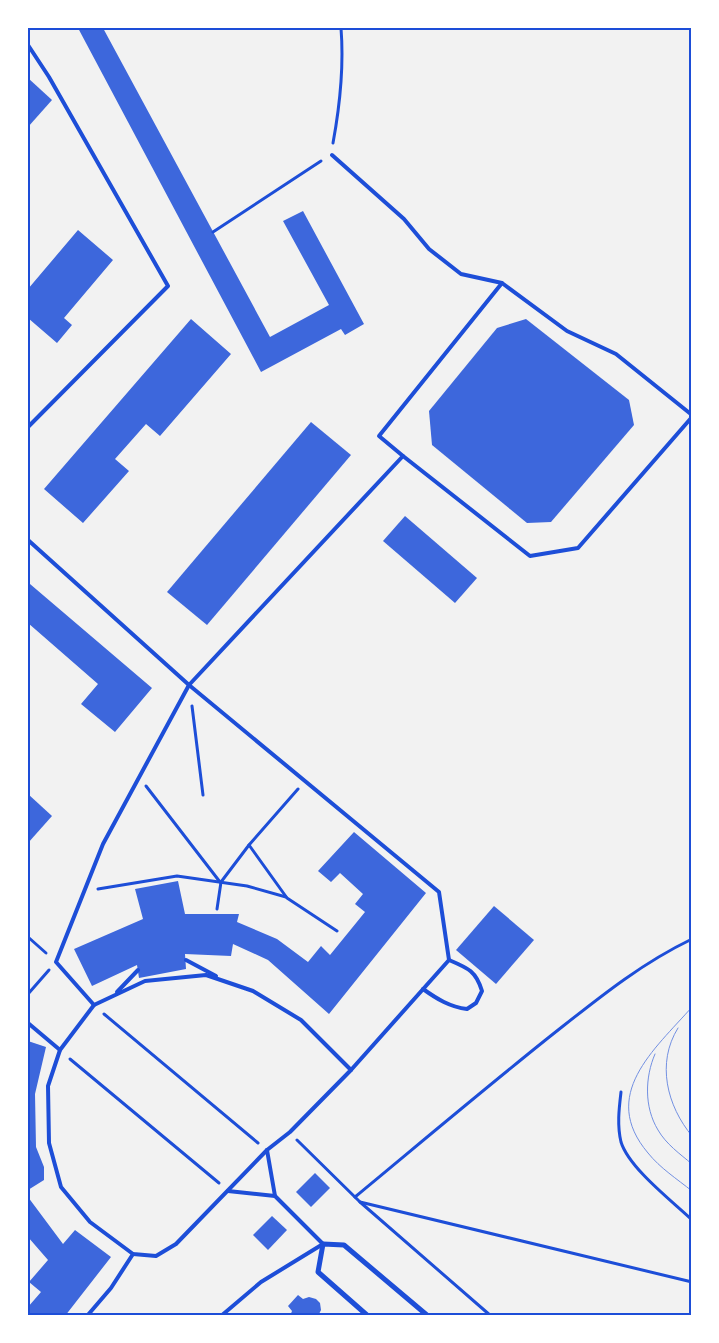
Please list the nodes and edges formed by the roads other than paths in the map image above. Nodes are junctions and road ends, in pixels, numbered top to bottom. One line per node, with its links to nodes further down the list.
1 (28, 45): 5 (lane)
2 (332, 155): 3 (lane)
3 (502, 283): 4 (lane); 6 (lane)
4 (692, 416): 6 (lane)
5 (28, 427)
6 (403, 456): 8 (lane)
7 (28, 540): 8 (lane)
8 (189, 685): 10 (lane); 15 (lane)
9 (186, 960): 12 (lane)
10 (449, 960): 13 (lane); 13 (lane)
11 (138, 970): 14 (lane)
12 (229, 983): 14 (lane); 18 (lane)
13 (423, 989): 18 (lane)
14 (115, 994): 15 (lane)
15 (94, 1005): 17 (lane)
16 (28, 1022): 17 (lane)
17 (60, 1050): 23 (lane)
18 (351, 1070): 19 (lane)
19 (267, 1150): 20 (lane); 21 (lane)
20 (228, 1191): 21 (lane); 23 (lane)
21 (275, 1196): 22 (lane)
22 (323, 1244): 25 (lane); 26 (street); 27 (street)
23 (133, 1254): 24 (lane)
24 (87, 1316)
25 (221, 1316)
26 (368, 1316)
27 (428, 1316)

